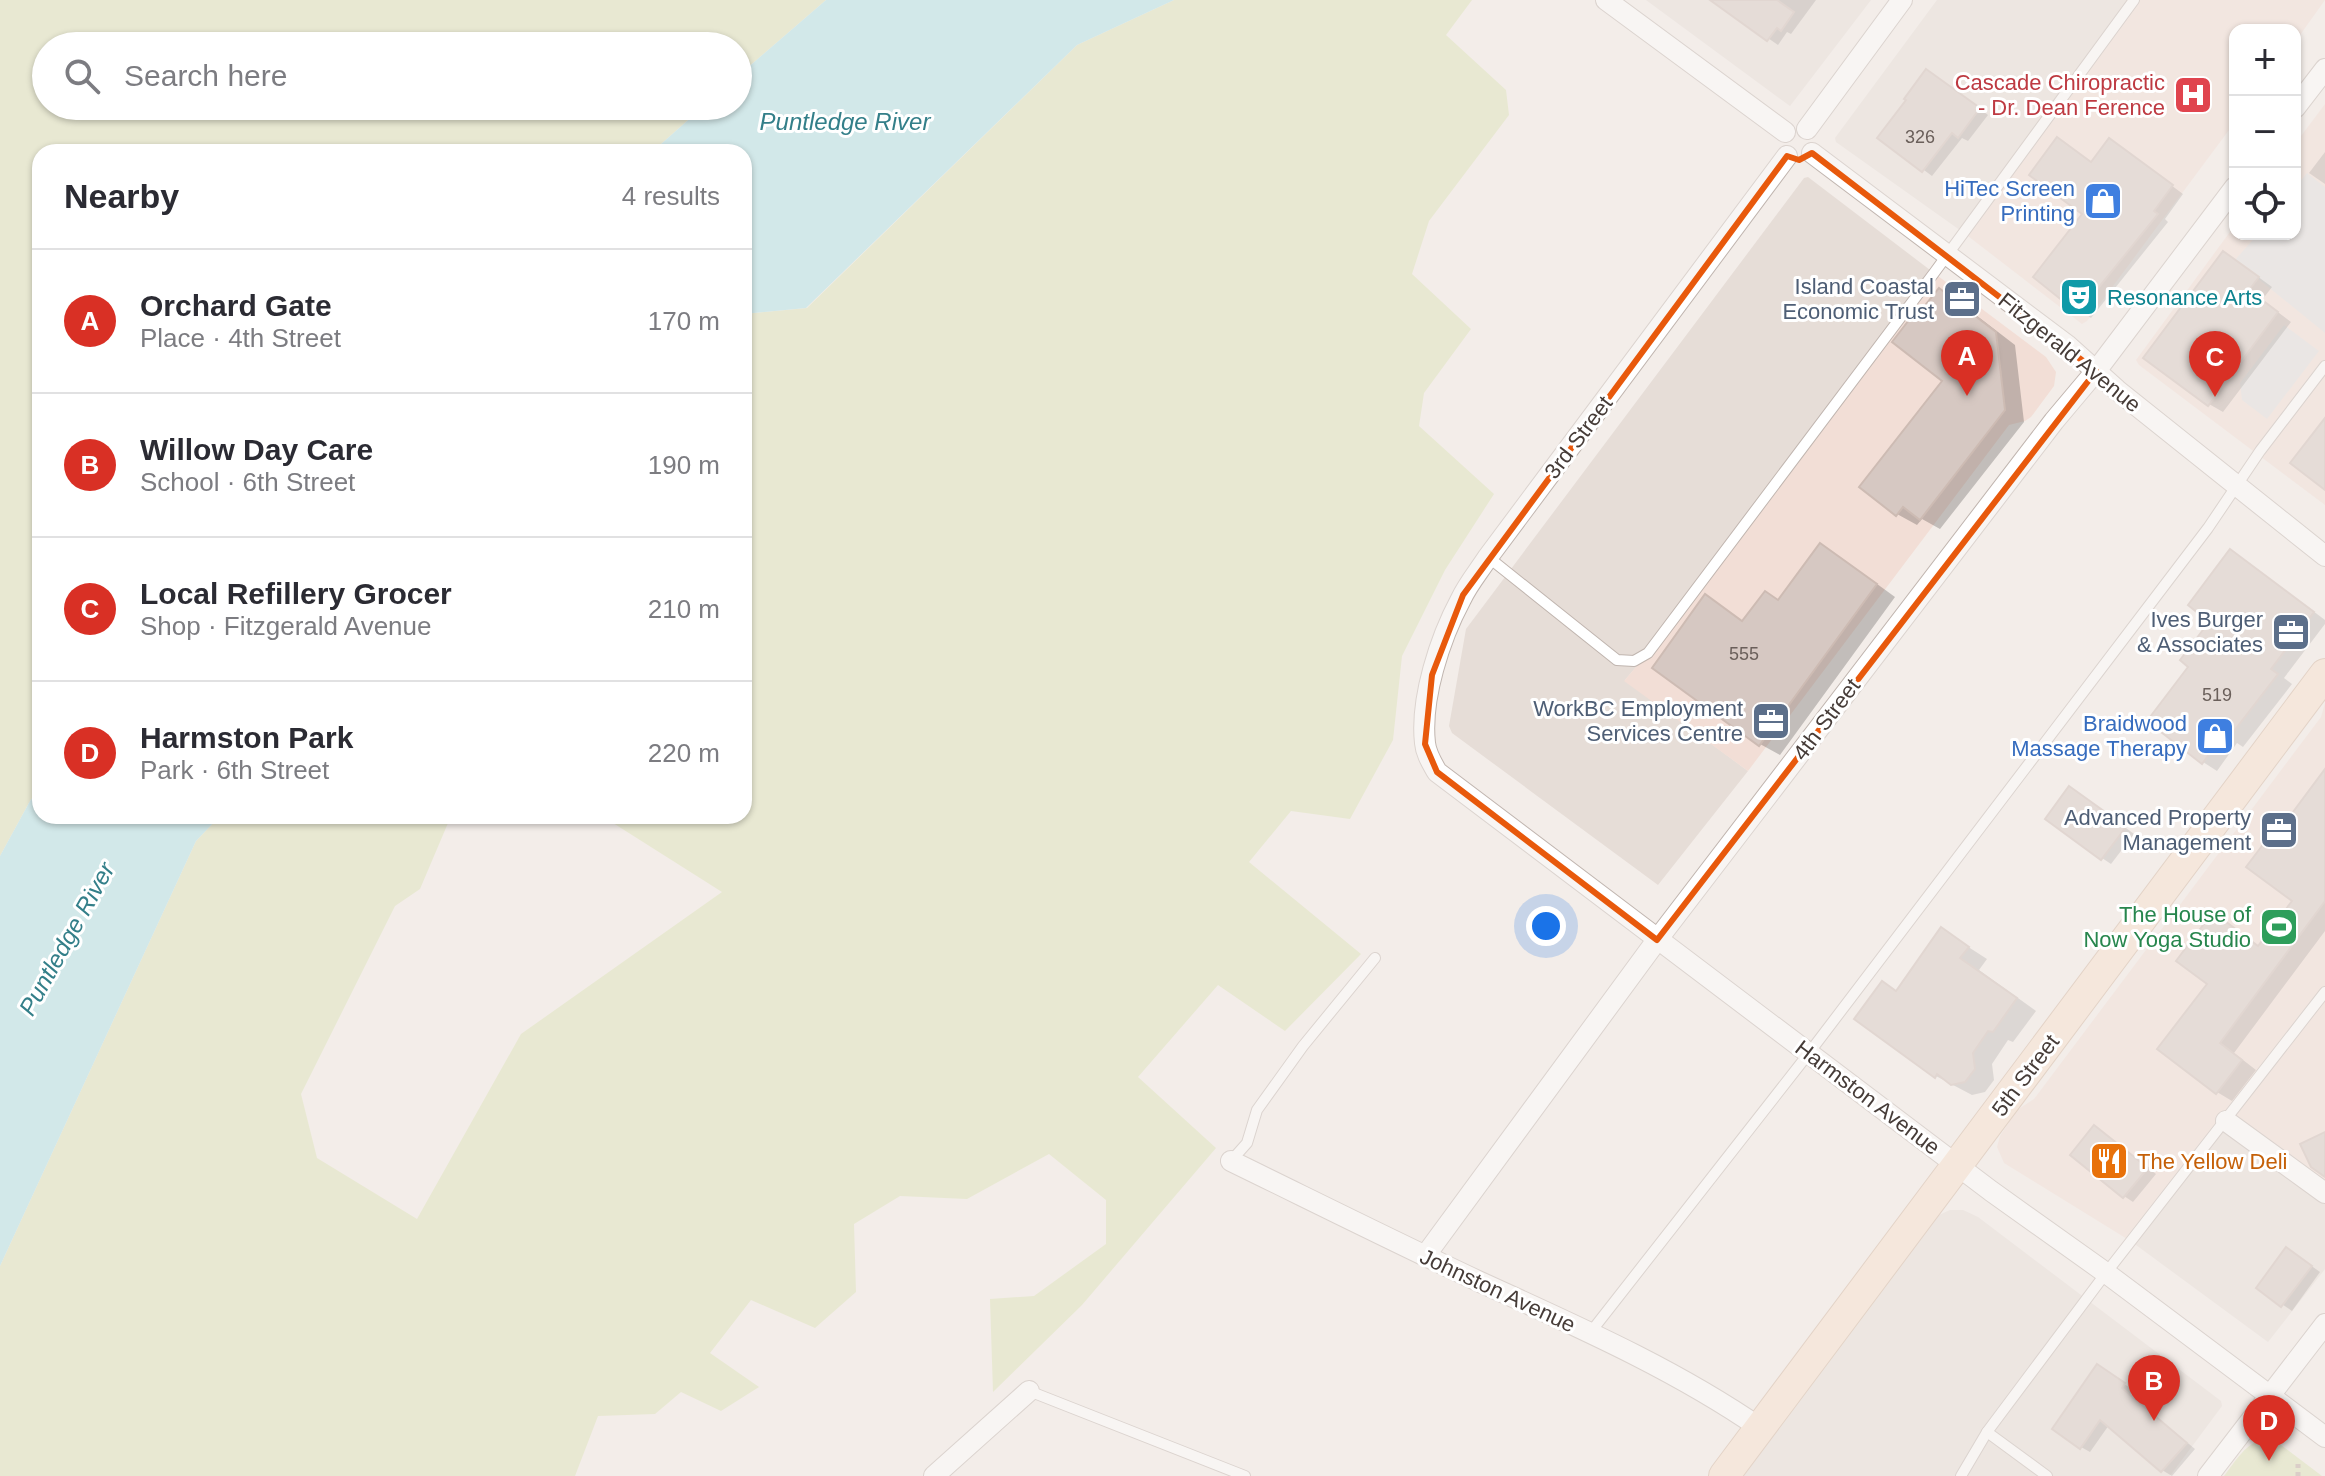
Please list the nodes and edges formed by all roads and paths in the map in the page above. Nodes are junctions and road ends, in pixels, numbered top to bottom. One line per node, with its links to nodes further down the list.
1 (1606, 0): 7 (street)
2 (1902, 0): 6 (street)
3 (2134, 0): 11 (lane)
4 (2325, 69): 5 (street)
5 (2301, 100)
6 (1807, 129): 7 (street); 8 (street)
7 (1785, 132): 9 (street)
8 (1812, 153): 9 (street); 11 (street, Fitzgerald Avenue)
9 (1787, 156): 16 (street, 3rd Street)
10 (2229, 195): 13 (street, 4th Street)
11 (1947, 255): 13 (street, Fitzgerald Avenue); 16 (lane)
12 (2325, 366): 14 (lane)
13 (2096, 371): 14 (street, Fitzgerald Avenue); 19 (street, 4th Street)
14 (2236, 486): 15 (street, Fitzgerald Avenue); 22 (lane)
15 (2325, 556)
16 (1488, 557): 18 (street, 3rd Street)
17 (2325, 674): 25 (street, 5th Street)
18 (1425, 744): 19 (street, Harmston Avenue)
19 (1657, 940): 22 (street, Harmston Avenue); 27 (street, 4th Street)
20 (1375, 958): 24 (lane)
21 (2325, 992): 23 (lane)
22 (1809, 1053): 25 (street, Harmston Avenue); 30 (lane)
23 (2226, 1121): 26 (street); 28 (lane)
24 (1231, 1161): 27 (street, Johnston Avenue)
25 (1957, 1165): 28 (street, Harmston Avenue); 33 (street, 5th Street)
26 (2325, 1193)
27 (1425, 1256): 30 (street, Johnston Avenue)
28 (2106, 1273): 32 (street, Harmston Avenue); 34 (lane)
29 (2325, 1324): 32 (street)
30 (1590, 1333): 33 (street, Johnston Avenue)
31 (1029, 1391): 37 (street); 38 (lane)
32 (2270, 1395): 35 (street, Harmston Avenue); 42 (street)
33 (1760, 1428): 39 (street, 5th Street)
34 (1987, 1432): 40 (lane); 41 (lane)
35 (2325, 1437)
36 (2298, 1462): 43 (path)
37 (934, 1476)
38 (1245, 1476)
39 (1724, 1476)
40 (1961, 1476)
41 (2047, 1476)
42 (2208, 1476)
43 (2298, 1476)

